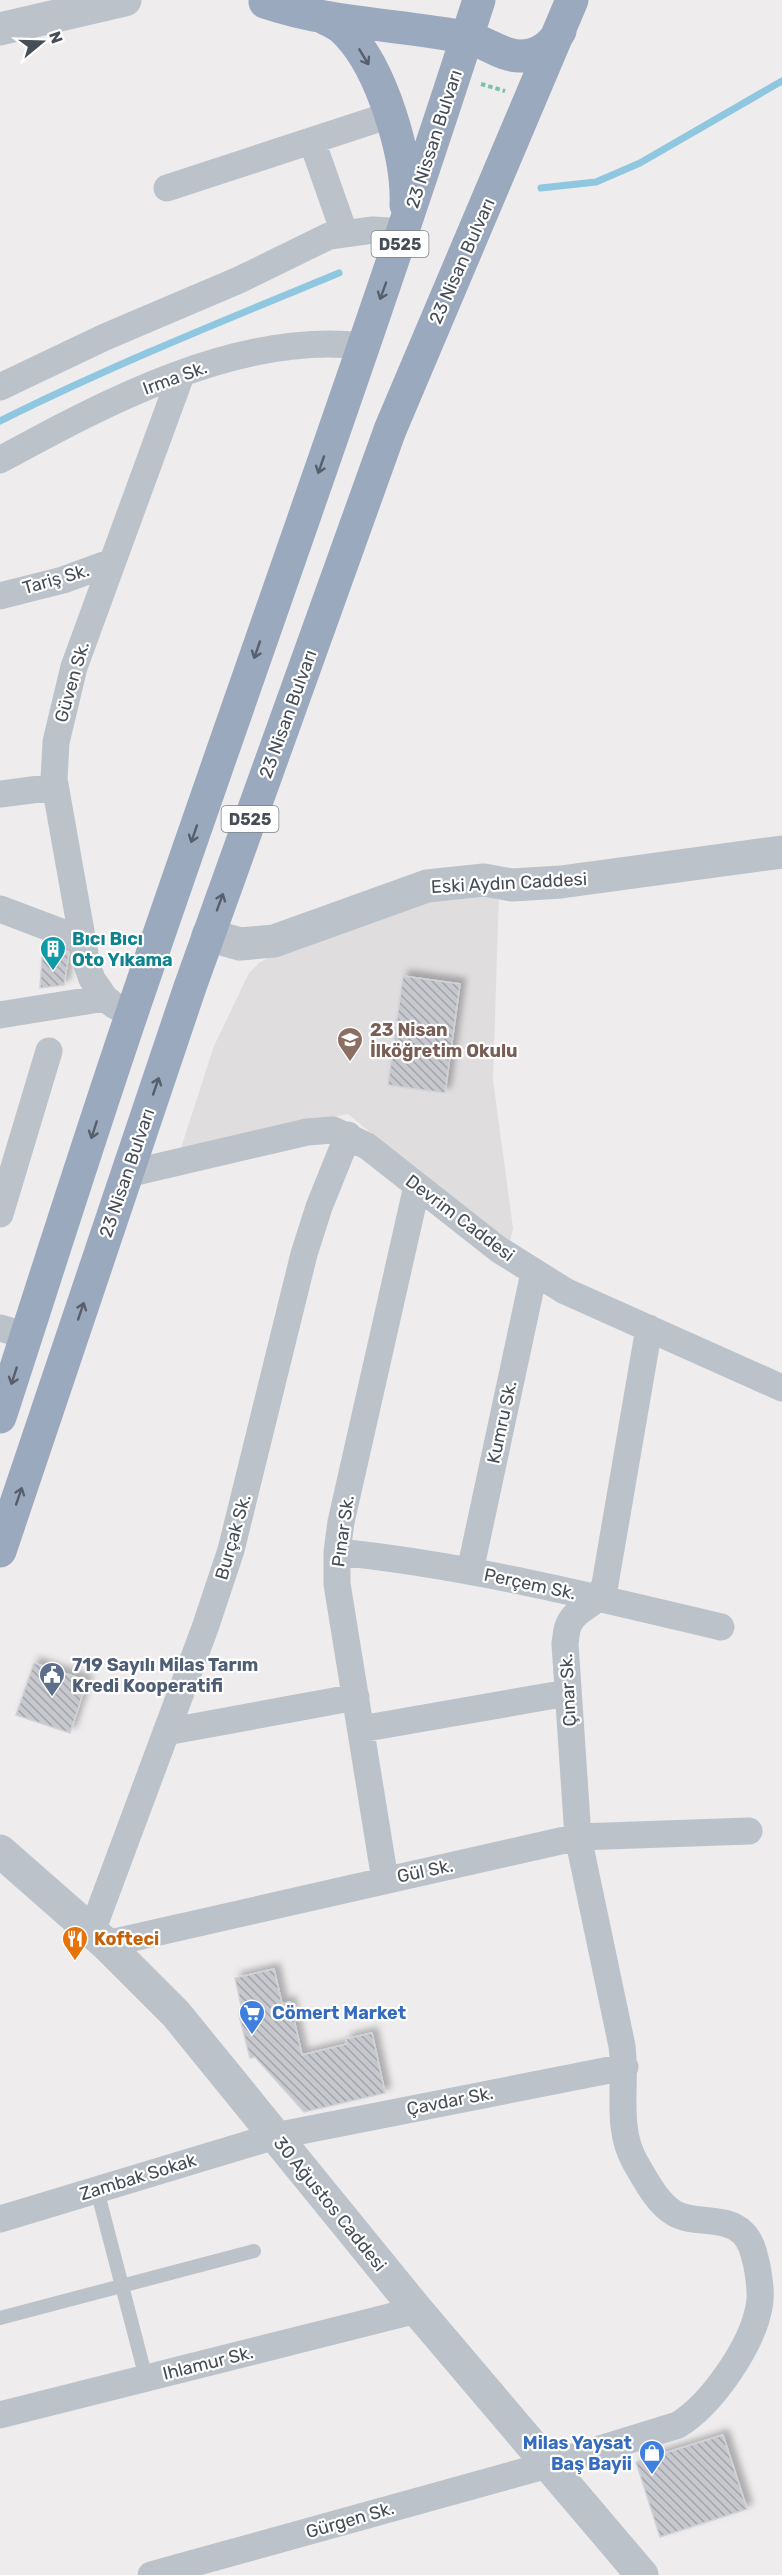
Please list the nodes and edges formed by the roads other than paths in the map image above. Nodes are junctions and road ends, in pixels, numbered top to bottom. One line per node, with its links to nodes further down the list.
1 (479, 0): 7 (highway, D525); 8 (highway)
2 (262, 1): 4 (highway)
3 (108, 2): 6 (street)
4 (320, 9): 7 (highway); 9 (highway, one-way to 9)
5 (566, 9): 8 (highway); 24 (highway, 23 Nisan Bulvarı / D525, one-way to 5)
6 (0, 29)
7 (466, 38): 8 (highway); 13 (highway, 23 Nissan Bulvarı / D525)
8 (498, 49)
9 (390, 115): 10 (street); 13 (highway)
10 (312, 141): 11 (street); 12 (street)
11 (167, 188)
12 (344, 232): 13 (street); 16 (street)
13 (404, 232): 14 (highway, 23 Nissan Bulvarı / D525, one-way to 14)
14 (363, 346): 15 (street, Irma Sk.); 26 (highway, 23 Nissan Bulvarı / D525, one-way to 26)
15 (181, 375): 17 (street, Irma Sk.); 18 (street, Güven Sk.)
16 (0, 387)
17 (0, 460)
18 (112, 562): 19 (street, Tariş Sk.); 20 (street, Güven Sk.)
19 (0, 596)
20 (55, 787): 21 (street); 25 (street, Güven Sk.)
21 (0, 794)
22 (782, 852): 24 (street, Eski Aydın Caddesi)
23 (0, 909): 25 (street)
24 (208, 934): 30 (highway, 23 Nisan Bulvarı / D525, one-way to 24)
25 (82, 940): 26 (street, Güven Sk.)
26 (118, 1007): 27 (street); 35 (highway, D525, one-way to 35)
27 (0, 1016)
28 (49, 1051): 32 (street)
29 (348, 1135): 30 (street, Devrim Caddesi); 31 (street, Devrim Caddesi); 46 (street, Burçak Sk.)
30 (127, 1174): 38 (highway, 23 Nisan Bulvarı / D525, one-way to 30)
31 (417, 1186): 33 (street, Devrim Caddesi); 39 (street, Pınar Sk.)
32 (0, 1214)
33 (534, 1273): 34 (street, Devrim Caddesi); 40 (street, Kumru Sk.)
34 (650, 1328): 36 (street, Devrim Caddesi); 41 (street)
35 (13, 1332): 37 (highway, D525, one-way to 37)
36 (782, 1388)
37 (0, 1417)
38 (0, 1551)
39 (337, 1552): 40 (street, Perçem Sk.); 44 (street, Pınar Sk.)
40 (470, 1571): 41 (street, Perçem Sk.)
41 (598, 1598): 42 (street, Perçem Sk.); 43 (street, Çınar Sk.)
42 (721, 1627)
43 (567, 1694): 45 (street); 48 (street, Çınar Sk.)
44 (356, 1697): 45 (street, Pınar Sk.); 46 (street)
45 (361, 1729): 50 (street, Pınar Sk.)
46 (166, 1732): 51 (street, Burçak Sk.)
47 (749, 1831): 48 (street, Gül Sk.)
48 (578, 1837): 50 (street, Gül Sk.); 52 (street, Çınar Sk.)
49 (0, 1851): 51 (street, 30 Ağustos Caddesi)
50 (385, 1880): 51 (street, Gül Sk.)
51 (99, 1938): 53 (street, 30 Ağustos Caddesi)
52 (625, 2067): 53 (street, Çavdar Sk.); 62 (street, Gürgen Sk.)
53 (275, 2136): 54 (street, Zambak Sokak); 58 (street, 30 Ağustos Caddesi)
54 (97, 2190): 55 (street, Zambak Sokak); 57 (lane)
55 (0, 2219)
56 (255, 2251): 57 (lane)
57 (122, 2286): 59 (lane); 60 (lane)
58 (417, 2310): 60 (street, Ihlamur Sk.); 62 (street, 30 Ağustos Caddesi)
59 (0, 2318)
60 (146, 2378): 61 (street, Ihlamur Sk.)
61 (0, 2415)
62 (548, 2465): 63 (street, Gürgen Sk.); 64 (street, 30 Ağustos Caddesi)
63 (151, 2575)
64 (642, 2575)

